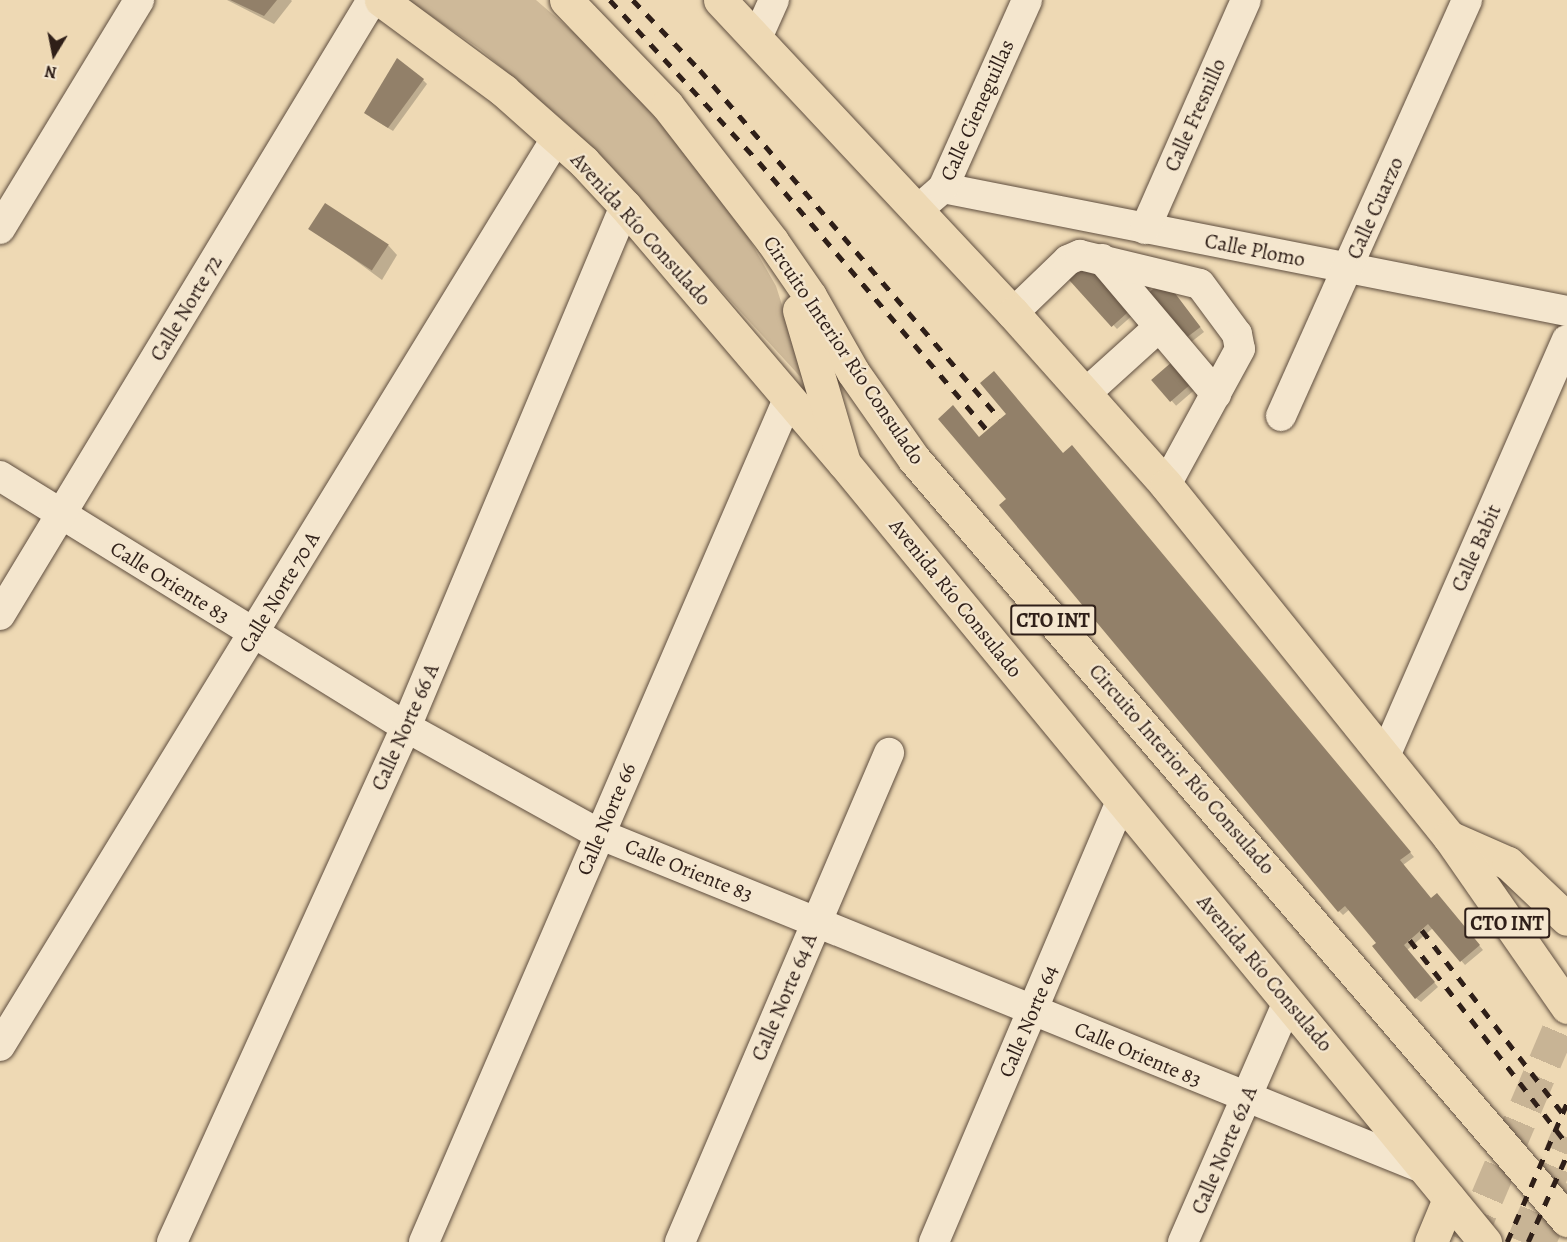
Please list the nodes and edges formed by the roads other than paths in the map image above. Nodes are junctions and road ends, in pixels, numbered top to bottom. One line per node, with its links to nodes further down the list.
1 (139, 0): 16 (street)
2 (372, 0): 31 (street, Calle Norte 72)
3 (381, 0): 11 (main road, Avenida Río Consulado / CTO INT)
4 (566, 0): 17 (main road, Circuito Interior Río Consulado / CTO INT)
5 (720, 0): 10 (main road, CTO INT)
6 (774, 0): 10 (street)
7 (1027, 0): 12 (street, Calle Cieneguillas)
8 (1246, 0): 15 (street, Calle Fresnillo)
9 (1467, 0): 19 (street, Calle Cuarzo)
10 (757, 38): 14 (main road, CTO INT)
11 (556, 137): 13 (main road, Avenida Río Consulado / CTO INT); 33 (street, Calle Norte 70 A)
12 (942, 188): 14 (street, Calle Cieneguillas); 15 (street, Calle Plomo)
13 (625, 206): 26 (main road, Avenida Río Consulado / CTO INT); 34 (street, Calle Norte 66 A)
14 (917, 212): 21 (main road, CTO INT)
15 (1145, 229): 19 (street, Calle Plomo)
16 (0, 230)
17 (772, 241): 28 (main road); 49 (main road, Circuito Interior Río Consulado / CTO INT)
18 (1102, 259): 21 (street); 22 (street); 25 (street)
19 (1349, 268): 20 (street, Calle Plomo); 27 (street, Calle Cuarzo)
20 (1567, 311)
21 (1013, 313): 24 (main road, CTO INT)
22 (1158, 328): 24 (street); 25 (street)
23 (1567, 340): 36 (street, Calle Babit)
24 (1086, 393): 30 (main road, CTO INT)
25 (1216, 394): 30 (street)
26 (789, 397): 28 (main road, Avenida Río Consulado / CTO INT); 38 (street, Calle Norte 66)
27 (1281, 416)
28 (844, 464): 37 (main road, Avenida Río Consulado / CTO INT)
29 (0, 476): 31 (street, Calle Oriente 83)
30 (1166, 485): 36 (main road, CTO INT)
31 (62, 514): 32 (street, Calle Norte 72); 33 (street, Calle Oriente 83)
32 (0, 615)
33 (253, 634): 34 (street, Calle Oriente 83); 45 (street, Calle Norte 70 A)
34 (406, 727): 38 (street, Calle Oriente 83); 50 (street, Calle Norte 66 A)
35 (889, 753): 41 (street, Calle Norte 64 A)
36 (1385, 756): 39 (main road, CTO INT)
37 (1122, 800): 42 (main road, Avenida Río Consulado / CTO INT); 44 (street, Calle Norte 64)
38 (599, 834): 41 (street, Calle Oriente 83); 51 (street, Calle Norte 66)
39 (1449, 837): 40 (main road, CTO INT); 43 (main road, CTO INT)
40 (1567, 919)
41 (816, 922): 44 (street, Calle Oriente 83); 52 (street, Calle Norte 64 A)
42 (1288, 1002): 46 (street, Calle Norte 62 A); 47 (main road, Avenida Río Consulado / CTO INT)
43 (1567, 1007)
44 (1032, 1010): 46 (street, Calle Oriente 83); 53 (street, Calle Norte 64)
45 (0, 1046)
46 (1245, 1099): 47 (street, Calle Oriente 83); 54 (street, Calle Norte 62 A)
47 (1425, 1169): 48 (main road, Avenida Río Consulado / CTO INT)
48 (1449, 1199): 55 (main road); 56 (main road, Avenida Río Consulado / CTO INT)
49 (1567, 1220)
50 (172, 1242)
51 (424, 1242)
52 (680, 1242)
53 (934, 1242)
54 (1184, 1242)
55 (1431, 1242)
56 (1485, 1242)

